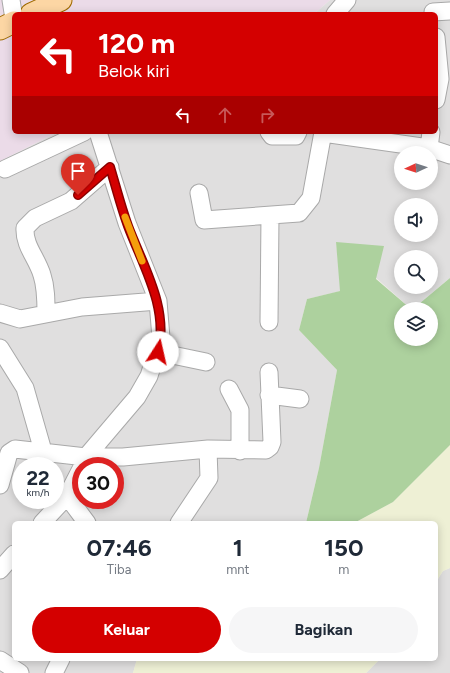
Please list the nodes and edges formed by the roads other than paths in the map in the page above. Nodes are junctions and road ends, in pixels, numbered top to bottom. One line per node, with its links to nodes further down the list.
1 (11, 0): 6 (street)
2 (61, 0): 7 (main road)
3 (347, 0): 8 (street)
4 (433, 9): 5 (street)
5 (450, 11)
6 (13, 12)
7 (35, 12)
8 (337, 12)
9 (12, 23): 10 (main road)
10 (0, 29)
11 (438, 46): 12 (street)
12 (445, 80): 13 (street)
13 (438, 96)
14 (80, 134): 23 (street)
15 (99, 134): 22 (street)
16 (271, 134): 17 (street)
17 (297, 134)
18 (323, 134): 25 (street)
19 (350, 134): 20 (street)
20 (430, 140): 21 (street)
21 (450, 155)
22 (110, 167): 26 (street); 28 (street)
23 (5, 169)
24 (199, 193): 25 (street)
25 (270, 216): 29 (street)
26 (158, 301): 28 (street); 31 (street)
27 (0, 313): 28 (street)
28 (46, 313)
29 (269, 322)
30 (0, 348): 39 (street)
31 (158, 352): 32 (street); 40 (street)
32 (206, 362)
33 (269, 372): 35 (street)
34 (229, 389): 38 (street)
35 (269, 395): 36 (street); 38 (street)
36 (300, 399)
37 (208, 449): 38 (street); 41 (street); 48 (street)
38 (240, 450)
39 (43, 451): 42 (street); 43 (street)
40 (89, 457)
41 (123, 457)
42 (72, 460)
43 (0, 484)
44 (72, 486): 45 (street)
45 (67, 496): 46 (street); 47 (street)
46 (44, 521)
47 (86, 521)
48 (180, 521)
49 (12, 556): 50 (street)
50 (0, 570)
51 (0, 660): 53 (street)
52 (60, 661): 54 (street)
53 (20, 673)
54 (54, 673)

